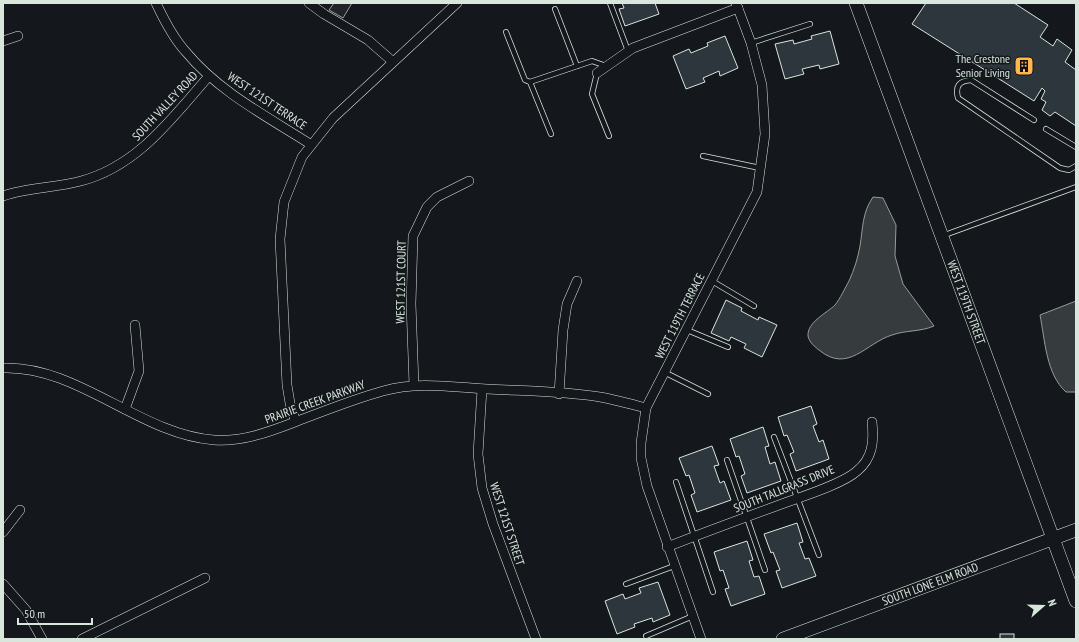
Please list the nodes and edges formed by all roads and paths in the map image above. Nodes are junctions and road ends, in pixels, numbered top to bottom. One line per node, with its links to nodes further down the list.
1 (156, 3): 18 (street, WEST 121ST TERRACE)
2 (309, 3): 14 (street)
3 (457, 3): 14 (street)
4 (610, 3): 13 (lane)
5 (856, 3): 32 (main road, WEST 119TH STREET)
6 (737, 6): 12 (street, WEST 119TH TERRACE); 13 (street)
7 (555, 9): 15 (lane)
8 (810, 24): 12 (lane)
9 (506, 32): 19 (lane)
10 (18, 36): 11 (street)
11 (3, 41)
12 (751, 42): 28 (street, WEST 119TH TERRACE)
13 (628, 51): 16 (street)
14 (392, 61): 24 (street)
15 (577, 66): 16 (lane); 19 (lane)
16 (606, 66): 17 (street)
17 (597, 73): 23 (lane)
18 (209, 76): 24 (street, WEST 121ST TERRACE); 31 (street, SOUTH VALLEY ROAD)
19 (530, 82): 22 (lane)
20 (1034, 120): 27 (lane)
21 (1046, 129): 25 (lane)
22 (551, 134)
23 (609, 136)
24 (310, 144): 47 (street, WEST 121ST TERRACE)
25 (1076, 147)
26 (703, 156): 28 (lane)
27 (1076, 166)
28 (760, 168): 34 (street, WEST 119TH TERRACE)
29 (469, 182): 41 (street, WEST 121ST COURT)
30 (1076, 187): 32 (lane)
31 (3, 196)
32 (942, 236): 58 (main road, WEST 119TH STREET)
33 (577, 281): 43 (street)
34 (712, 281): 35 (lane); 37 (street, WEST 119TH TERRACE)
35 (754, 306)
36 (135, 324): 46 (street)
37 (687, 330): 38 (lane); 40 (street, WEST 119TH TERRACE)
38 (728, 347)
39 (3, 368): 46 (street, PRAIRIE CREEK PARKWAY)
40 (664, 372): 44 (lane); 45 (street, WEST 119TH TERRACE)
41 (414, 385): 42 (street, PRAIRIE CREEK PARKWAY); 47 (street, PRAIRIE CREEK PARKWAY)
42 (482, 389): 43 (street, PRAIRIE CREEK PARKWAY); 72 (street, WEST 121ST STREET)
43 (559, 394): 45 (street, PRAIRIE CREEK PARKWAY)
44 (708, 394)
45 (646, 408): 59 (street, WEST 119TH TERRACE)
46 (125, 409): 47 (street, PRAIRIE CREEK PARKWAY)
47 (296, 422)
48 (872, 422): 52 (street, SOUTH TALLGRASS DRIVE)
49 (774, 437): 52 (lane)
50 (727, 460): 54 (lane)
51 (676, 482): 57 (lane)
52 (797, 498): 54 (street, SOUTH TALLGRASS DRIVE); 60 (lane)
53 (20, 510): 56 (street)
54 (747, 517): 57 (street, SOUTH TALLGRASS DRIVE); 62 (lane)
55 (1076, 530): 58 (main road, SOUTH LONE ELM ROAD)
56 (3, 532)
57 (694, 537): 59 (street, SOUTH TALLGRASS DRIVE); 66 (lane)
58 (1054, 539): 67 (main road, WEST 119TH STREET); 74 (main road, SOUTH LONE ELM ROAD)
59 (667, 547): 61 (street, WEST 119TH TERRACE)
60 (819, 555)
61 (674, 566): 65 (lane); 68 (street, WEST 119TH TERRACE)
62 (765, 570)
63 (205, 578): 71 (street)
64 (3, 584): 70 (street)
65 (626, 584)
66 (714, 592)
67 (1076, 601)
68 (693, 616): 69 (lane); 73 (street, WEST 119TH TERRACE)
69 (646, 636)
70 (42, 639)
71 (82, 639)
72 (536, 639)
73 (701, 639)
74 (784, 639)

